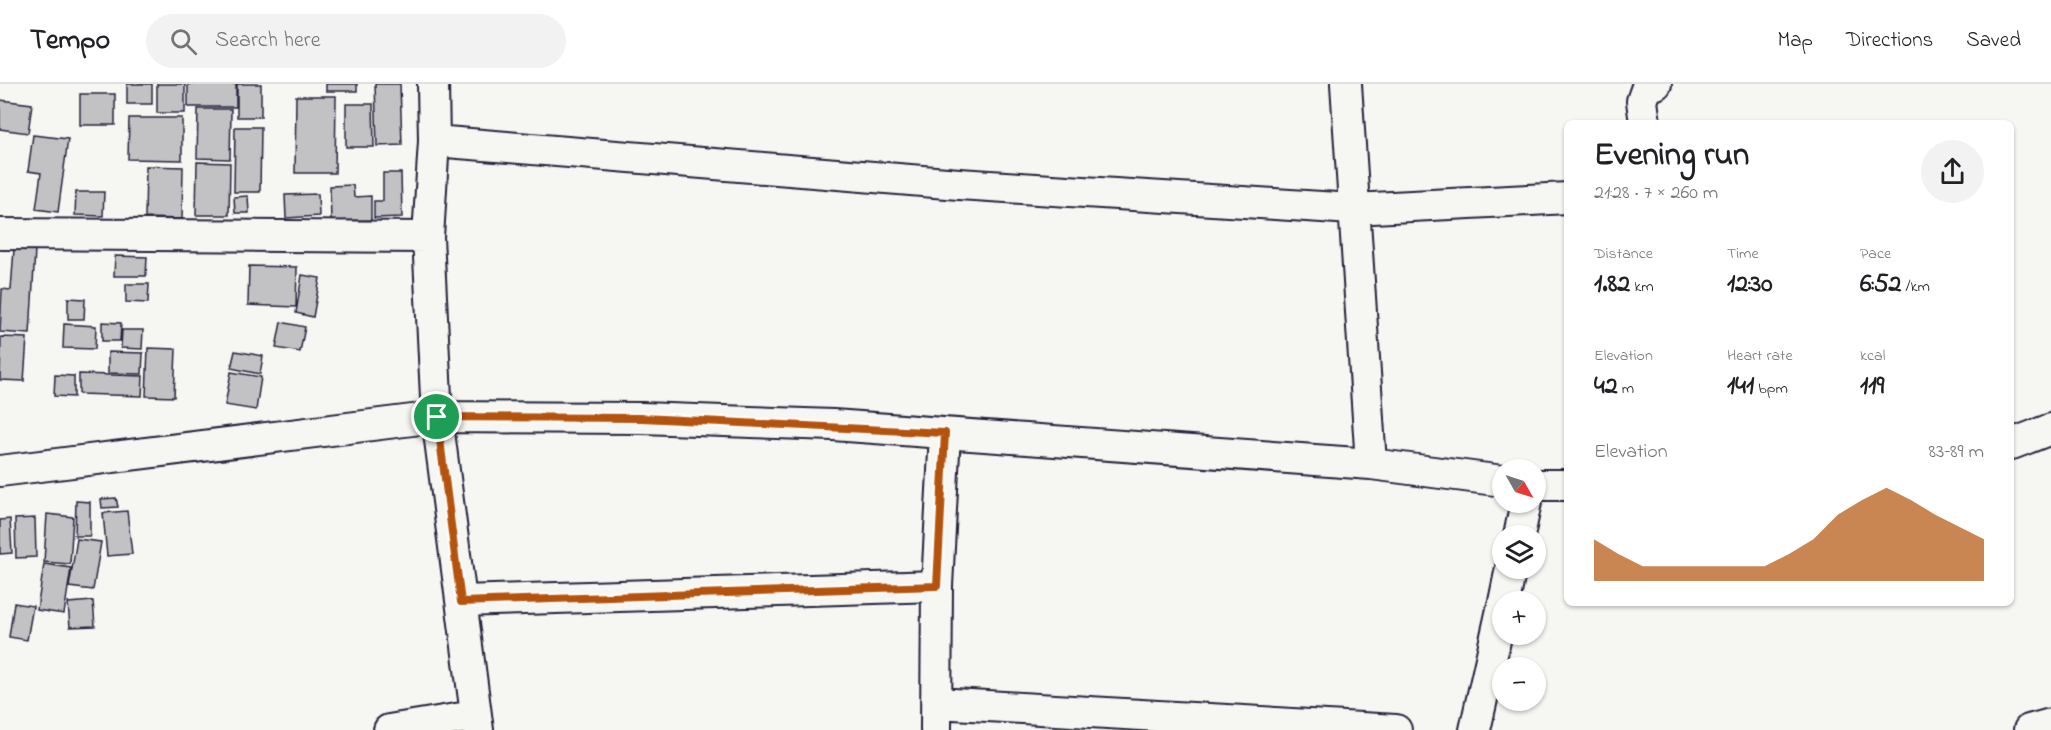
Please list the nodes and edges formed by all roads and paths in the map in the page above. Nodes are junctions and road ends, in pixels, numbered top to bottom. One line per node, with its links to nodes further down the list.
1 (434, 84): 5 (street)
2 (1346, 84): 7 (street)
3 (1656, 84): 4 (street)
4 (1645, 120)
5 (434, 141): 7 (street); 9 (street)
6 (1564, 198): 7 (street)
7 (1353, 208): 14 (street)
8 (0, 234): 9 (street)
9 (428, 237): 10 (street)
10 (437, 417): 12 (street); 15 (street); 20 (street)
11 (2051, 429): 13 (street)
12 (945, 433): 14 (street); 19 (street)
13 (2014, 443)
14 (1371, 464): 16 (street)
15 (0, 471)
16 (1492, 480)
17 (1546, 485): 18 (street)
18 (1564, 485)
19 (937, 586): 20 (street); 22 (street)
20 (461, 602): 23 (street)
21 (1494, 645): 27 (street)
22 (936, 716): 26 (street)
23 (476, 723): 25 (street)
24 (2051, 724): 28 (street)
25 (389, 730)
26 (1396, 730)
27 (1475, 730)
28 (2029, 730)

